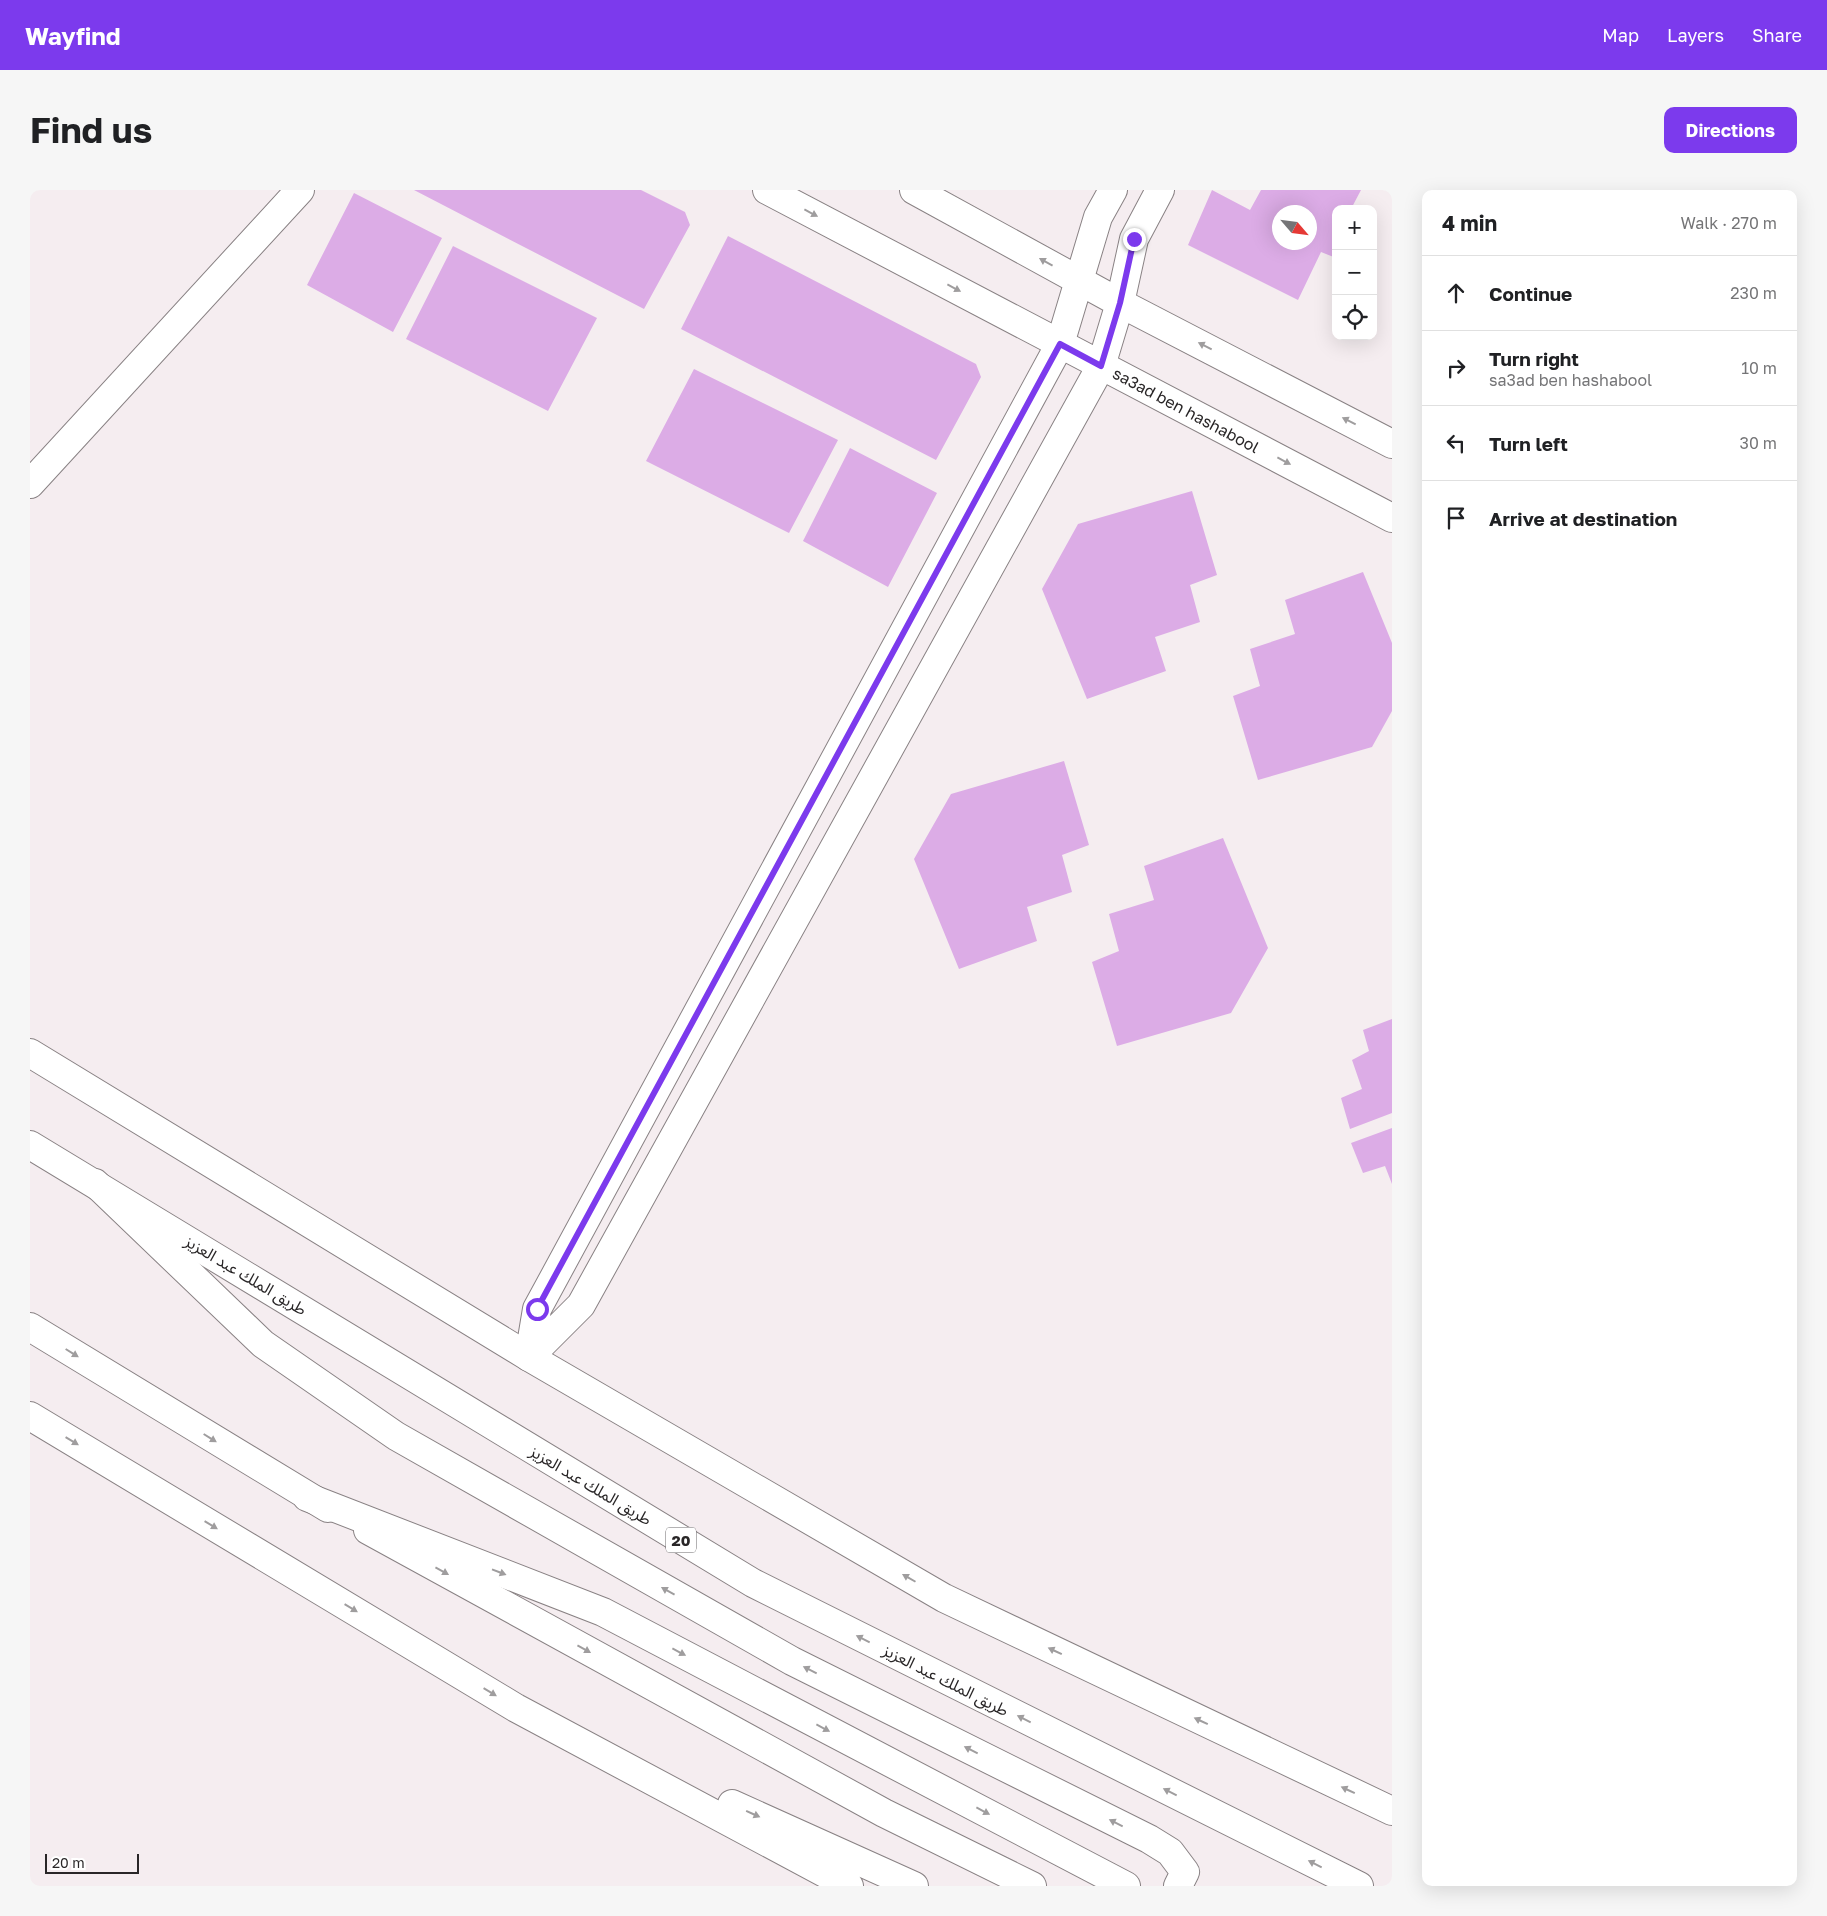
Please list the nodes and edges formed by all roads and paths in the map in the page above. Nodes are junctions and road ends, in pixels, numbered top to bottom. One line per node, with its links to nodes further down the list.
1 (300, 190): 11 (main road)
2 (768, 190): 8 (main road, sa3ad ben hashabool, one-way to 8)
3 (914, 190): 6 (main road, one-way to 3)
4 (1113, 190): 6 (main road)
5 (1160, 190): 7 (main road)
6 (1079, 280): 7 (main road); 8 (main road)
7 (1120, 303): 9 (main road); 10 (main road, one-way to 7)
8 (1060, 344): 9 (main road, sa3ad ben hashabool); 18 (main road)
9 (1101, 366): 12 (main road, sa3ad ben hashabool, one-way to 12); 18 (main road)
10 (1392, 444)
11 (30, 484)
12 (1392, 518)
13 (30, 1053): 18 (main road)
14 (30, 1137): 16 (main road)
15 (30, 1145): 16 (main road, طريق الملك عبد العزيز / 20)
16 (95, 1183): 27 (main road, one-way to 16); 28 (main road, طريق الملك عبد العزيز / 20, one-way to 16)
17 (30, 1327): 20 (main road, one-way to 20)
18 (529, 1356): 22 (main road, one-way to 18)
19 (30, 1416): 21 (main road, one-way to 21)
20 (307, 1497): 25 (main road, one-way to 25); 26 (main road, one-way to 26)
21 (516, 1708): 23 (main road); 24 (main road, one-way to 24)
22 (1392, 1811)
23 (849, 1886)
24 (914, 1886)
25 (1032, 1886)
26 (1126, 1886)
27 (1178, 1886)
28 (1359, 1886)

